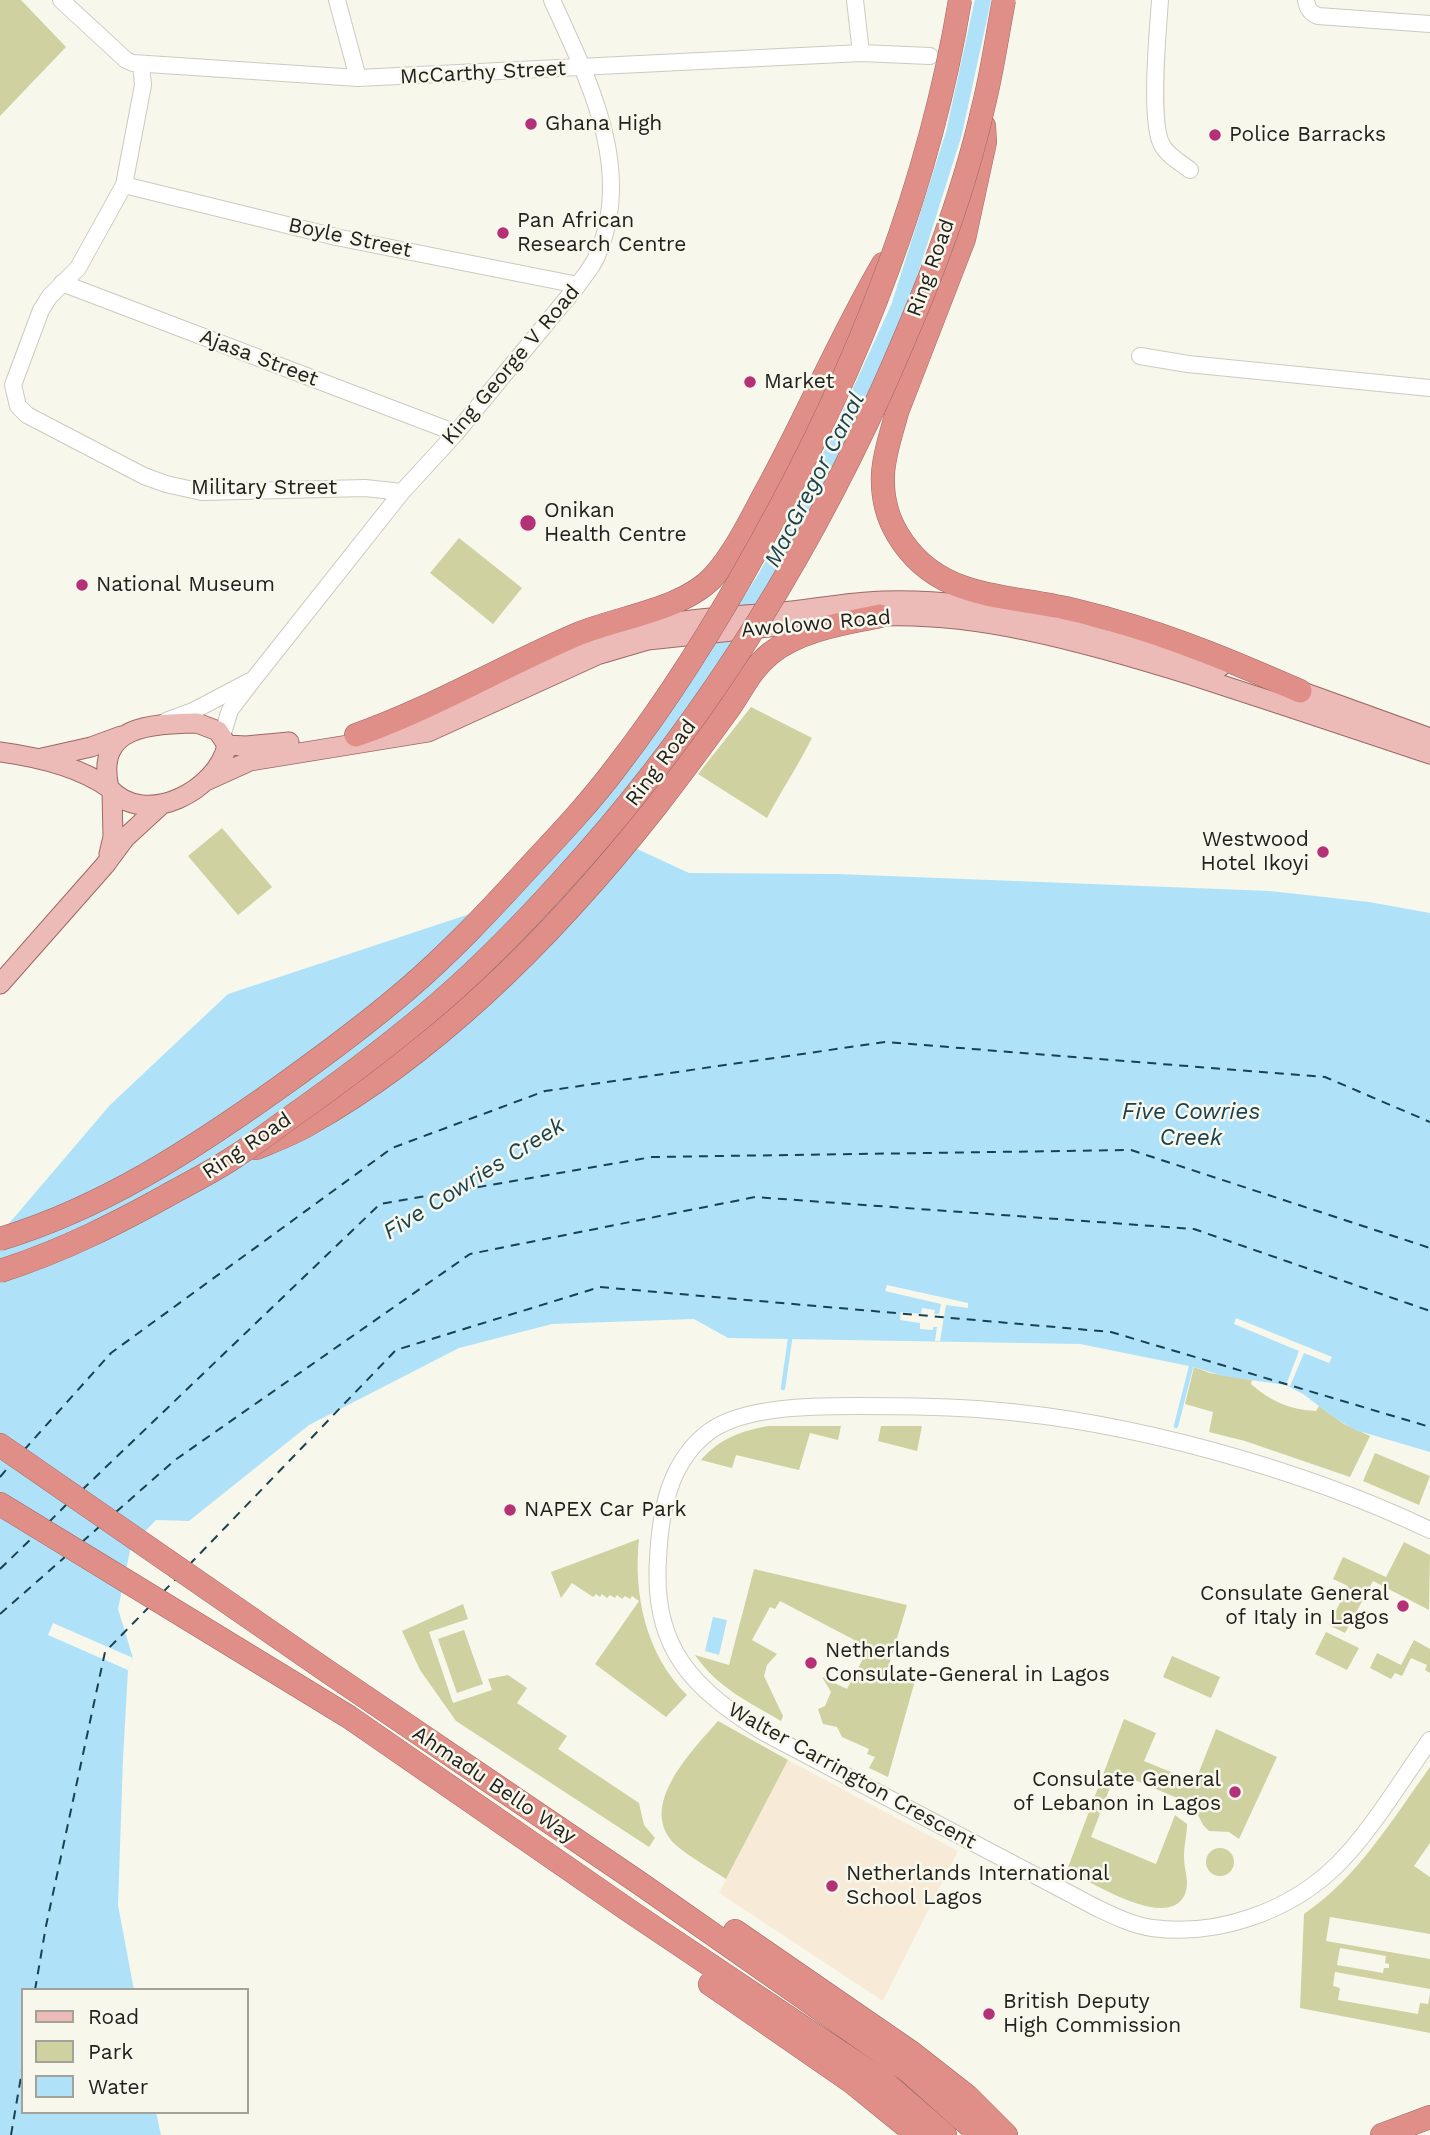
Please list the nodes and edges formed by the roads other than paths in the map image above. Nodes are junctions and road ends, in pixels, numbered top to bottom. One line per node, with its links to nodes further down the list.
1 (61, 0): 12 (street, McCarthy Street)
2 (337, 0): 14 (street)
3 (552, 0): 13 (street, King George V Road)
4 (855, 0): 10 (street)
5 (960, 0): 18 (highway, Ring Road, bridge)
6 (1004, 0): 15 (highway, Ring Road, bridge)
7 (1160, 0): 16 (street)
8 (1306, 0): 9 (street)
9 (1430, 24)
10 (861, 53): 11 (street, McCarthy Street); 13 (street, McCarthy Street)
11 (930, 56)
12 (141, 64): 14 (street, McCarthy Street); 17 (street, Military Street)
13 (583, 68): 14 (street, McCarthy Street); 20 (street, King George V Road)
14 (358, 78)
15 (983, 109): 29 (highway); 43 (highway, Ring Road, bridge)
16 (1190, 170)
17 (124, 185): 19 (street, Military Street); 20 (street, Boyle Street)
18 (898, 237): 32 (highway, bridge); 44 (highway, Ring Road, bridge)
19 (62, 283): 23 (street, Ajasa Street); 24 (street, Military Street)
20 (578, 285): 23 (street, King George V Road)
21 (1140, 356): 22 (street)
22 (1430, 388)
23 (456, 433): 24 (street, King George V Road)
24 (402, 492): 28 (street, King George V Road)
25 (880, 616): 26 (main road, Awolowo Road); 36 (main road, Awolowo Road); 43 (highway, bridge)
26 (777, 620): 27 (main road, Awolowo Road, bridge); 29 (main road, Awolowo Road)
27 (694, 626): 32 (main road, Awolowo Road); 38 (main road, Awolowo Road)
28 (253, 680): 30 (street); 34 (street, King George V Road)
29 (1300, 691): 33 (main road, Awolowo Road)
30 (158, 724): 31 (main road); 34 (main road)
31 (124, 735): 37 (main road); 39 (main road)
32 (356, 735): 34 (main road, Awolowo Road)
33 (1430, 738)
34 (224, 740): 38 (main road)
35 (0, 752): 37 (main road)
36 (1430, 754)
37 (41, 758): 39 (main road)
38 (208, 780): 40 (main road)
39 (110, 790): 40 (main road); 41 (main road)
40 (162, 804): 41 (main road)
41 (105, 865): 42 (main road)
42 (0, 984)
43 (233, 1158): 45 (highway, Ring Road, bridge)
44 (0, 1239)
45 (0, 1271)
46 (0, 1445): 50 (highway, Ahmadu Bello Way)
47 (0, 1504): 51 (highway, Ahmadu Bello Way)
48 (1430, 1530): 49 (street, Walter Carrington Crescent)
49 (1430, 1740)
50 (638, 1882): 55 (highway, Ahmadu Bello Way); 56 (highway)
51 (631, 1912): 53 (highway); 54 (highway, Ahmadu Bello Way)
52 (1430, 2117): 57 (highway)
53 (917, 2135)
54 (945, 2135)
55 (980, 2135)
56 (1006, 2135)
57 (1382, 2135)

